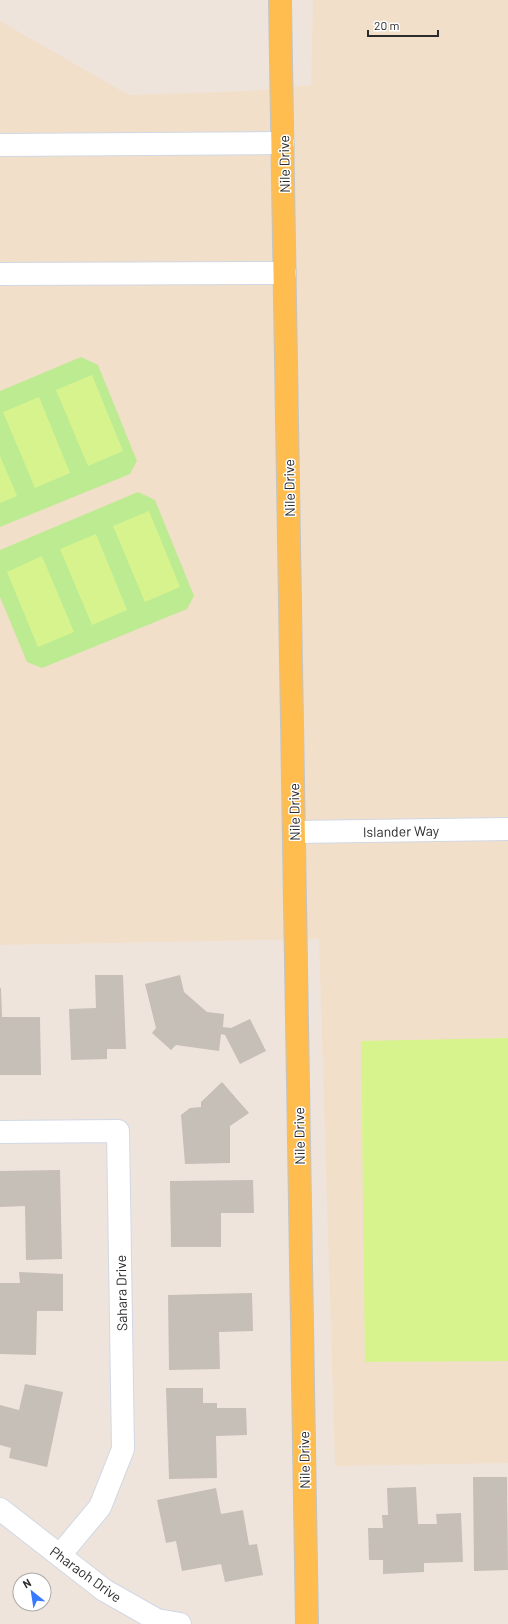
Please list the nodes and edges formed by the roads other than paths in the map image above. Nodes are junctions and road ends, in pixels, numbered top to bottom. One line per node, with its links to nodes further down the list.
1 (280, 0): 2 (main road, Nile Drive)
2 (283, 143): 3 (street); 4 (main road, Nile Drive)
3 (0, 145)
4 (286, 273): 5 (street); 7 (main road, Nile Drive)
5 (0, 274)
6 (508, 830): 7 (street, Islander Way)
7 (294, 832): 12 (main road, Nile Drive)
8 (0, 1132): 10 (street, Sahara Drive)
9 (0, 1509): 10 (street, Pharaoh Drive)
10 (60, 1556): 11 (street, Pharaoh Drive)
11 (180, 1624)
12 (307, 1624)

